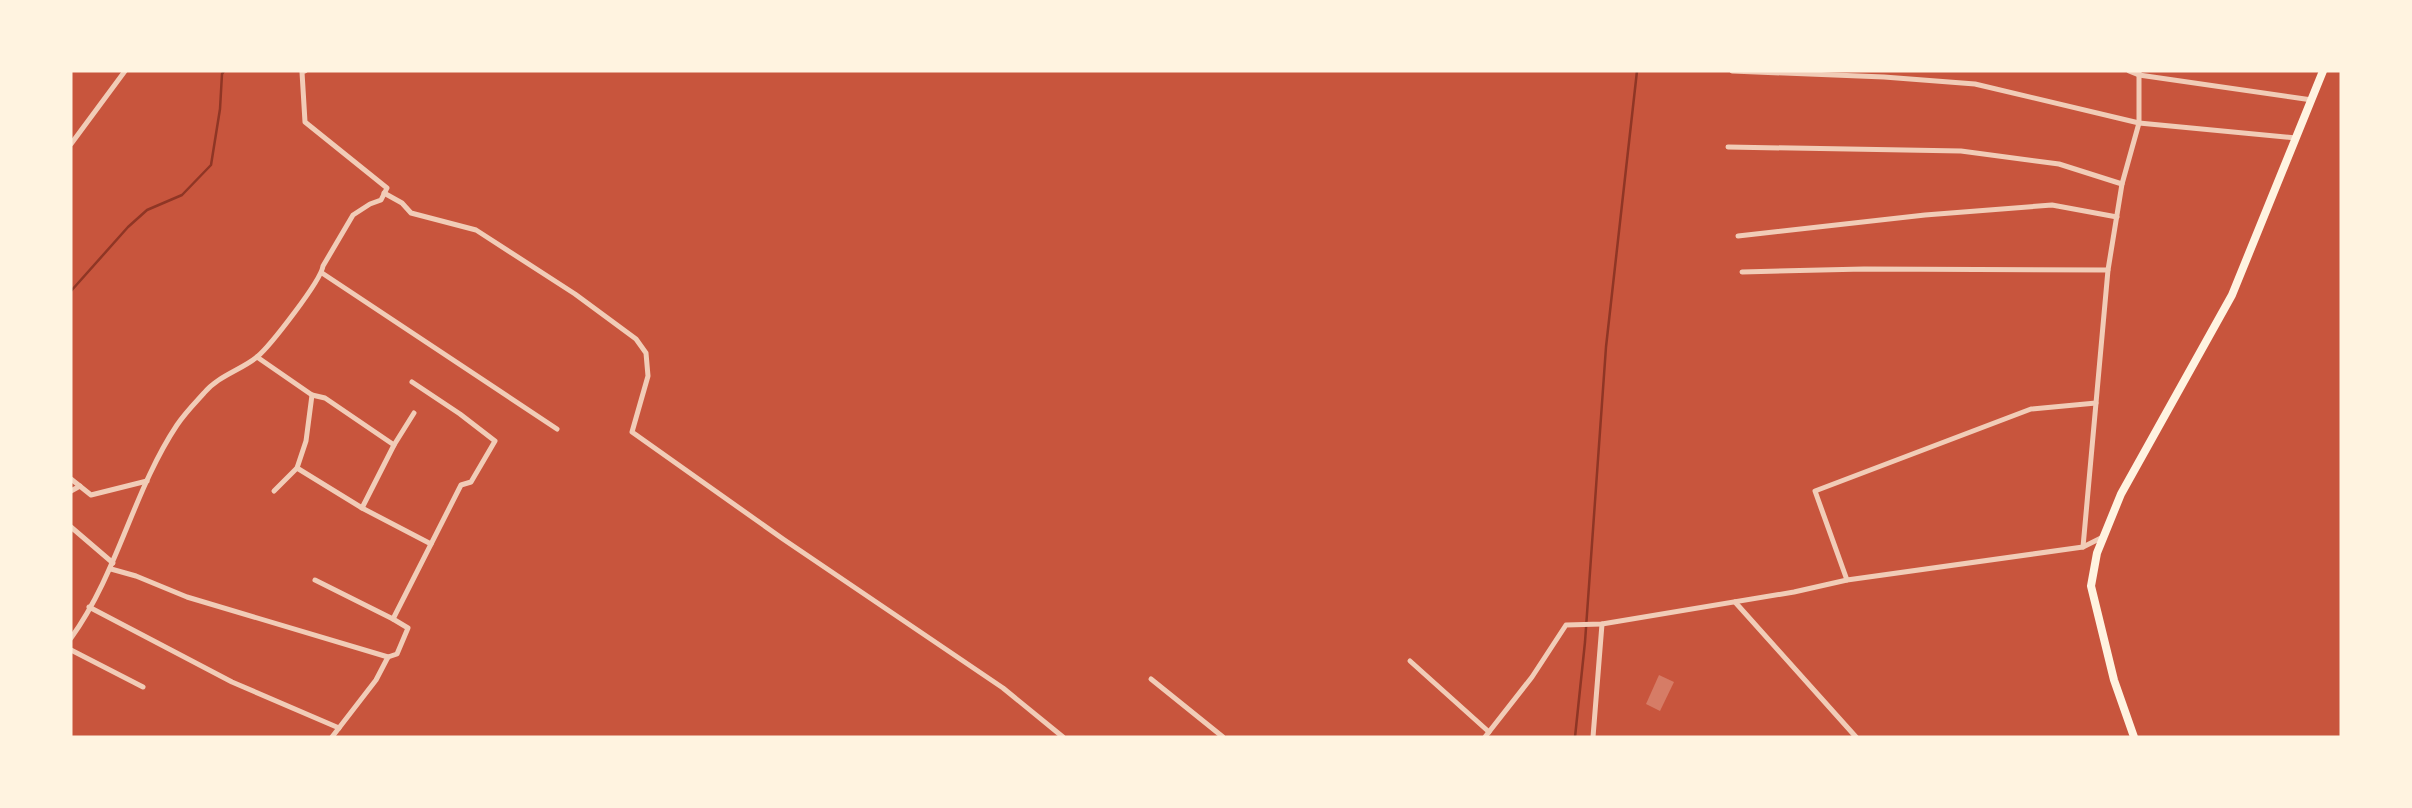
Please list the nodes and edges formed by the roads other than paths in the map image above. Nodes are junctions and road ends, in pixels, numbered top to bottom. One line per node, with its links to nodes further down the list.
1 (125, 71): 10 (street)
2 (305, 71): 13 (street)
3 (1732, 71): 8 (street)
4 (2129, 71): 6 (street)
5 (2323, 71): 7 (highway)
6 (2139, 73): 7 (street); 8 (street)
7 (2312, 100): 9 (highway)
8 (2139, 123): 9 (street); 12 (street)
9 (2296, 138): 34 (highway)
10 (71, 144)
11 (1728, 147): 12 (street)
12 (2122, 184): 14 (street)
13 (384, 194): 18 (street); 54 (street)
14 (2117, 217): 15 (street); 16 (street)
15 (1738, 236)
16 (2108, 270): 17 (street); 22 (street)
17 (1742, 272)
18 (322, 273): 19 (street); 24 (street)
19 (257, 357): 21 (street); 28 (street)
20 (412, 382): 35 (street)
21 (312, 395): 25 (street); 26 (street)
22 (2096, 403): 36 (street); 40 (street)
23 (414, 413): 25 (street)
24 (557, 429)
25 (394, 445): 32 (street)
26 (297, 468): 31 (street); 32 (street)
27 (71, 479): 29 (street)
28 (147, 481): 29 (street); 37 (street)
29 (80, 486): 30 (street)
30 (71, 491)
31 (274, 491)
32 (362, 508): 35 (street)
33 (71, 527): 37 (street)
34 (2104, 536): 36 (street); 58 (highway)
35 (431, 544): 43 (street)
36 (2083, 546): 40 (street)
37 (113, 562): 38 (street)
38 (110, 569): 42 (street); 47 (street)
39 (315, 580): 43 (street)
40 (1847, 580): 41 (street)
41 (1734, 602): 44 (street); 57 (street)
42 (89, 608): 45 (street); 51 (street)
43 (393, 619): 47 (street)
44 (1602, 624): 52 (street); 56 (street)
45 (71, 638)
46 (71, 650): 50 (street)
47 (388, 657): 51 (street)
48 (1410, 661): 52 (street)
49 (1151, 679): 55 (street)
50 (144, 687)
51 (339, 728): 53 (street)
52 (1487, 734)
53 (332, 737)
54 (1063, 737)
55 (1223, 737)
56 (1593, 737)
57 (1856, 737)
58 (2134, 737)

